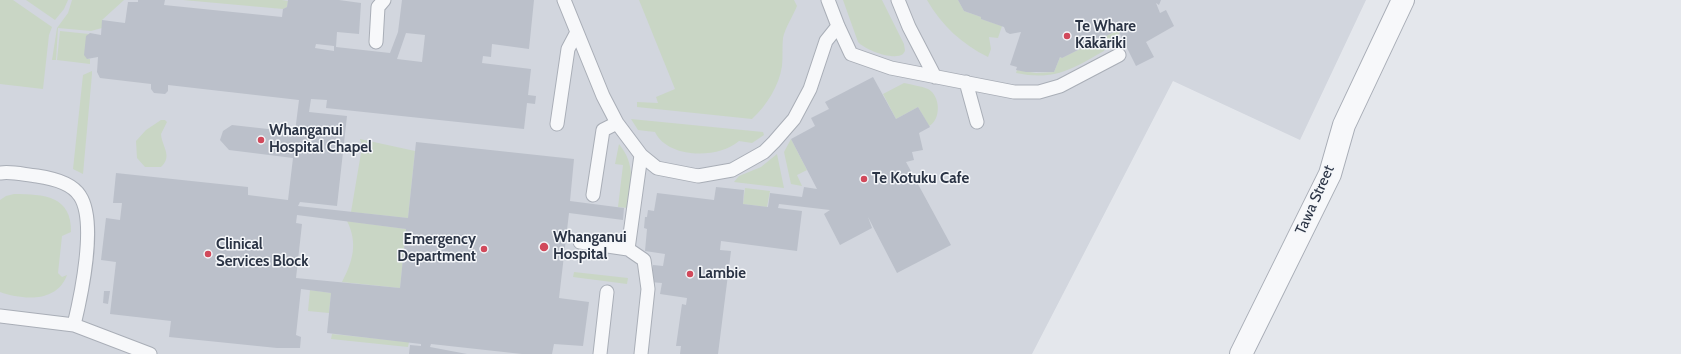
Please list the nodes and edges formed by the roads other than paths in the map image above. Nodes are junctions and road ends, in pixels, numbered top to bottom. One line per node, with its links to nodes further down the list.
1 (384, 0): 8 (lane)
2 (828, 0): 6 (lane)
3 (898, 0): 10 (lane)
4 (1403, 0): 26 (street, Tawa Street)
5 (568, 1): 7 (lane)
6 (838, 26): 10 (lane); 15 (lane)
7 (577, 32): 13 (lane); 14 (lane)
8 (376, 42)
9 (1119, 55): 11 (lane)
10 (935, 77): 11 (lane)
11 (966, 82): 12 (lane)
12 (977, 122)
13 (617, 123): 15 (lane); 17 (lane)
14 (557, 124)
15 (641, 155): 19 (lane)
16 (0, 173): 22 (lane)
17 (594, 195)
18 (580, 242): 19 (lane)
19 (628, 249): 25 (lane)
20 (607, 292): 24 (lane)
21 (0, 316): 22 (lane)
22 (74, 326): 23 (lane)
23 (150, 354)
24 (600, 354)
25 (641, 354)
26 (1241, 354)

